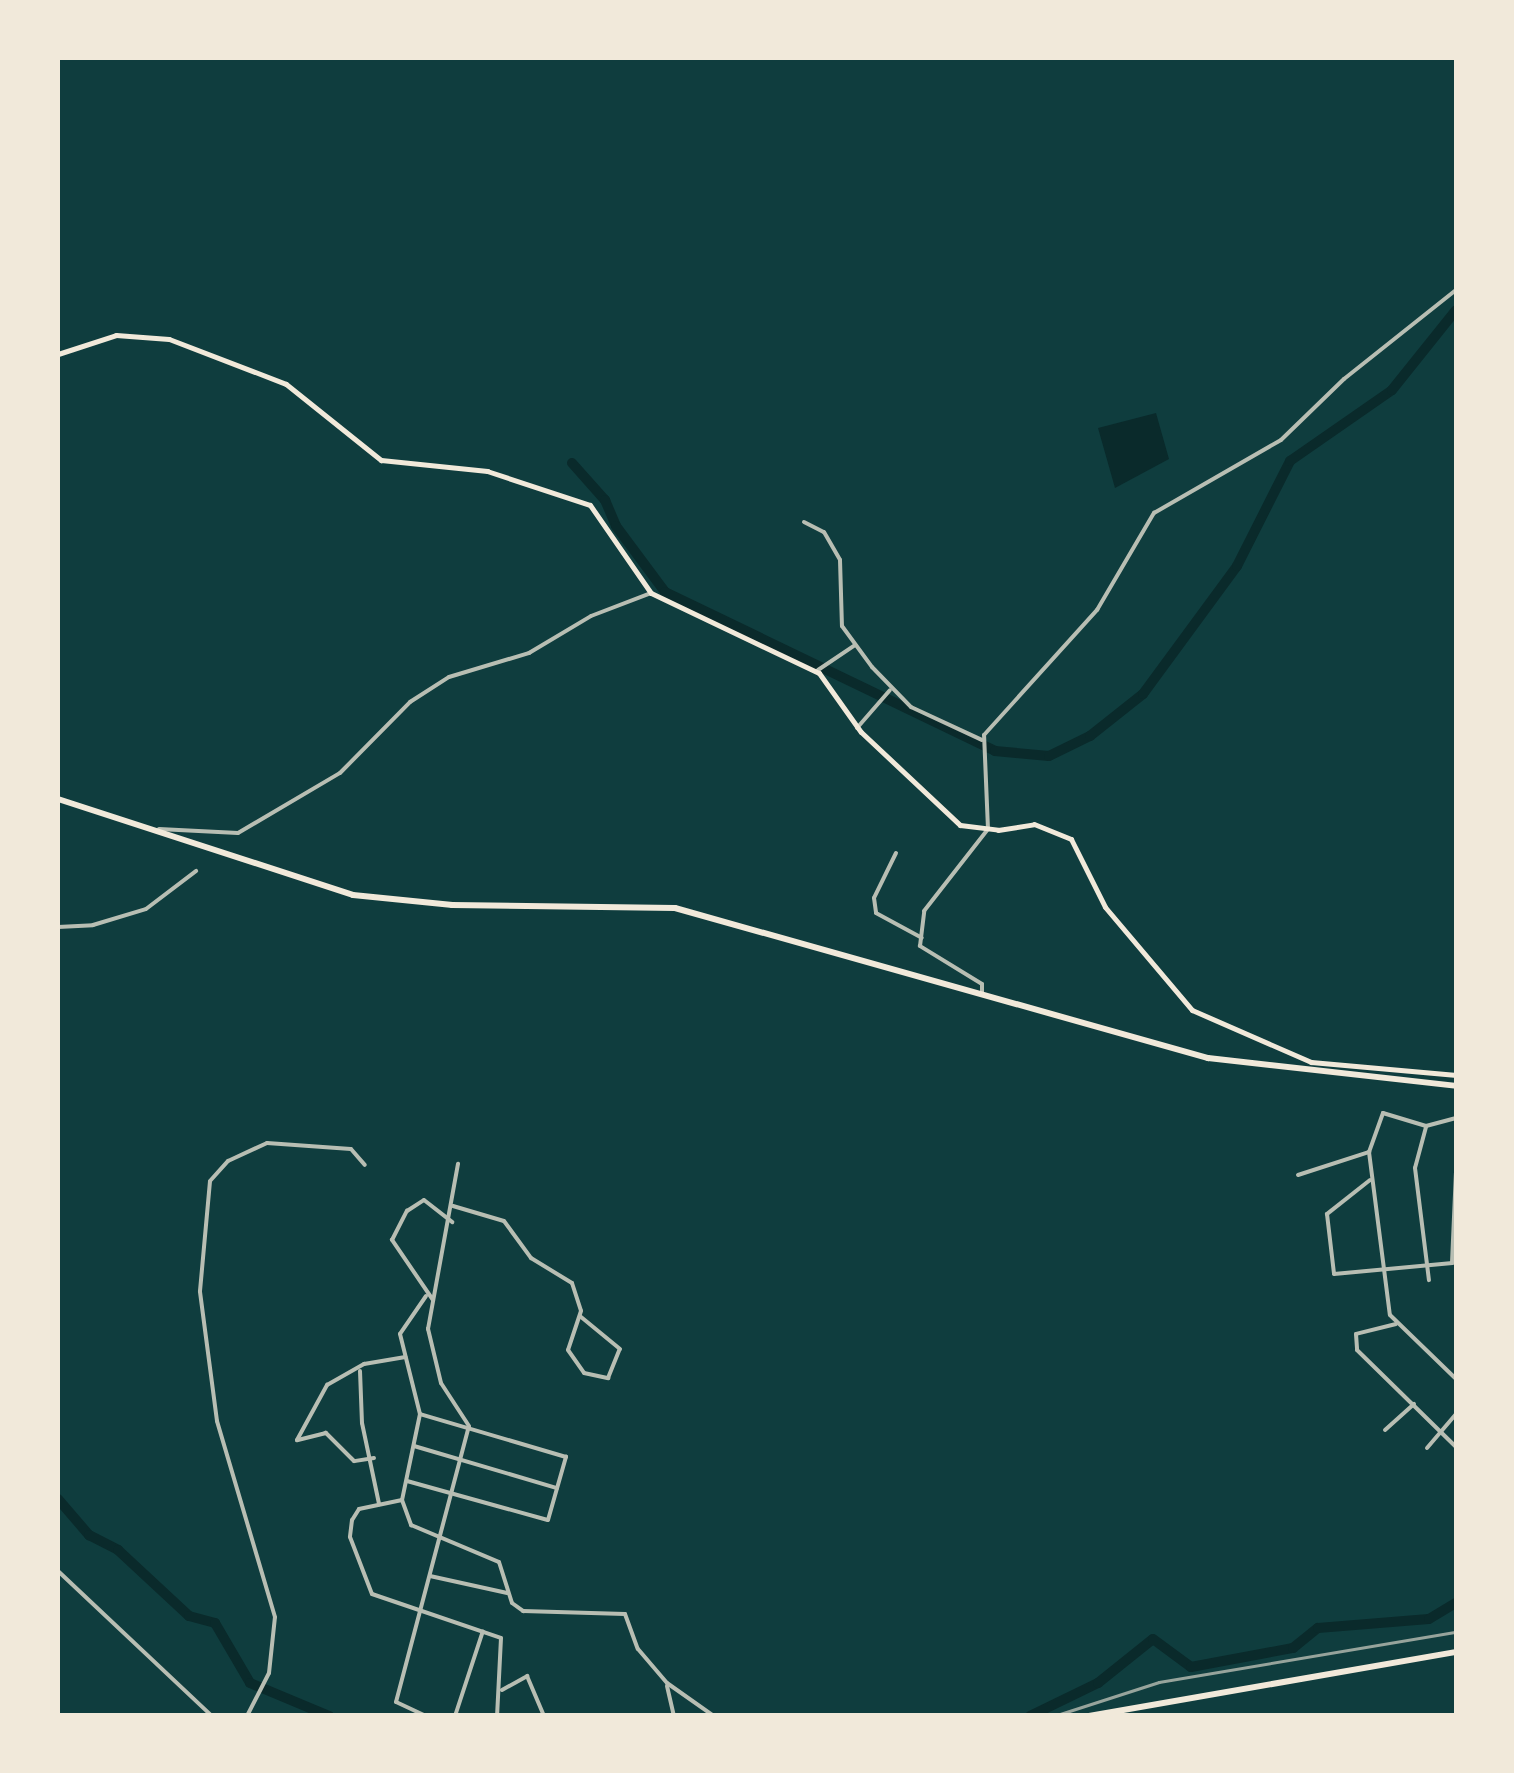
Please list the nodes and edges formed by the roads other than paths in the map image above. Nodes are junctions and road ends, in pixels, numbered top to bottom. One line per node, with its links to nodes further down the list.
1 (1456, 290): 9 (street)
2 (58, 354): 4 (main road)
3 (804, 522): 5 (street)
4 (651, 593): 6 (main road); 11 (street)
5 (855, 645): 6 (street); 7 (street)
6 (818, 671): 8 (main road)
7 (891, 688): 8 (street); 9 (street)
8 (857, 728): 12 (main road)
9 (982, 741): 12 (street)
10 (58, 800): 11 (highway)
11 (147, 829): 17 (highway)
12 (988, 829): 16 (street); 18 (main road)
13 (896, 853): 16 (street)
14 (196, 870): 15 (street)
15 (58, 927)
16 (922, 938): 17 (street)
17 (982, 995): 19 (highway)
18 (1456, 1075)
19 (1456, 1086)
20 (1456, 1118): 21 (street)
21 (1426, 1126): 22 (street); 30 (street)
22 (1368, 1152): 26 (street); 27 (street)
23 (458, 1164): 28 (street)
24 (365, 1165): 66 (street)
25 (1456, 1172): 30 (street)
26 (1298, 1175)
27 (1370, 1180): 31 (street); 31 (street)
28 (454, 1206): 29 (street); 35 (street)
29 (452, 1222): 33 (street); 34 (street)
30 (1428, 1263): 31 (street); 32 (street)
31 (1384, 1270): 36 (street)
32 (1429, 1280)
33 (426, 1296): 34 (street); 37 (street)
34 (433, 1300): 43 (street)
35 (580, 1316): 35 (street)
36 (1396, 1324): 39 (street); 40 (street)
37 (405, 1356): 38 (street); 41 (street)
38 (360, 1370): 49 (street); 49 (street)
39 (1456, 1379)
40 (1414, 1404): 44 (street); 45 (street)
41 (420, 1414): 43 (street); 46 (street)
42 (1456, 1414): 45 (street)
43 (469, 1426): 50 (street); 52 (street)
44 (1386, 1430)
45 (1443, 1432): 47 (street); 48 (street)
46 (414, 1446): 50 (street); 51 (street)
47 (1456, 1447)
48 (1428, 1448)
49 (374, 1458): 55 (street)
50 (461, 1460): 52 (street); 53 (street)
51 (407, 1481): 53 (street); 54 (street)
52 (557, 1488): 53 (street)
53 (452, 1493): 56 (street)
54 (402, 1500): 55 (street); 56 (street)
55 (379, 1504): 60 (street)
56 (440, 1539): 58 (street); 59 (street)
57 (58, 1570): 65 (street)
58 (430, 1576): 59 (street); 60 (street)
59 (507, 1592): 63 (street)
60 (420, 1612): 61 (street); 67 (street)
61 (484, 1631): 64 (street); 68 (street)
62 (1456, 1652): 73 (highway)
63 (667, 1683): 71 (street); 72 (street)
64 (502, 1690): 69 (street); 70 (street)
65 (212, 1716)
66 (247, 1716)
67 (426, 1716)
68 (455, 1716)
69 (498, 1716)
70 (544, 1716)
71 (674, 1716)
72 (714, 1716)
73 (1089, 1716)

